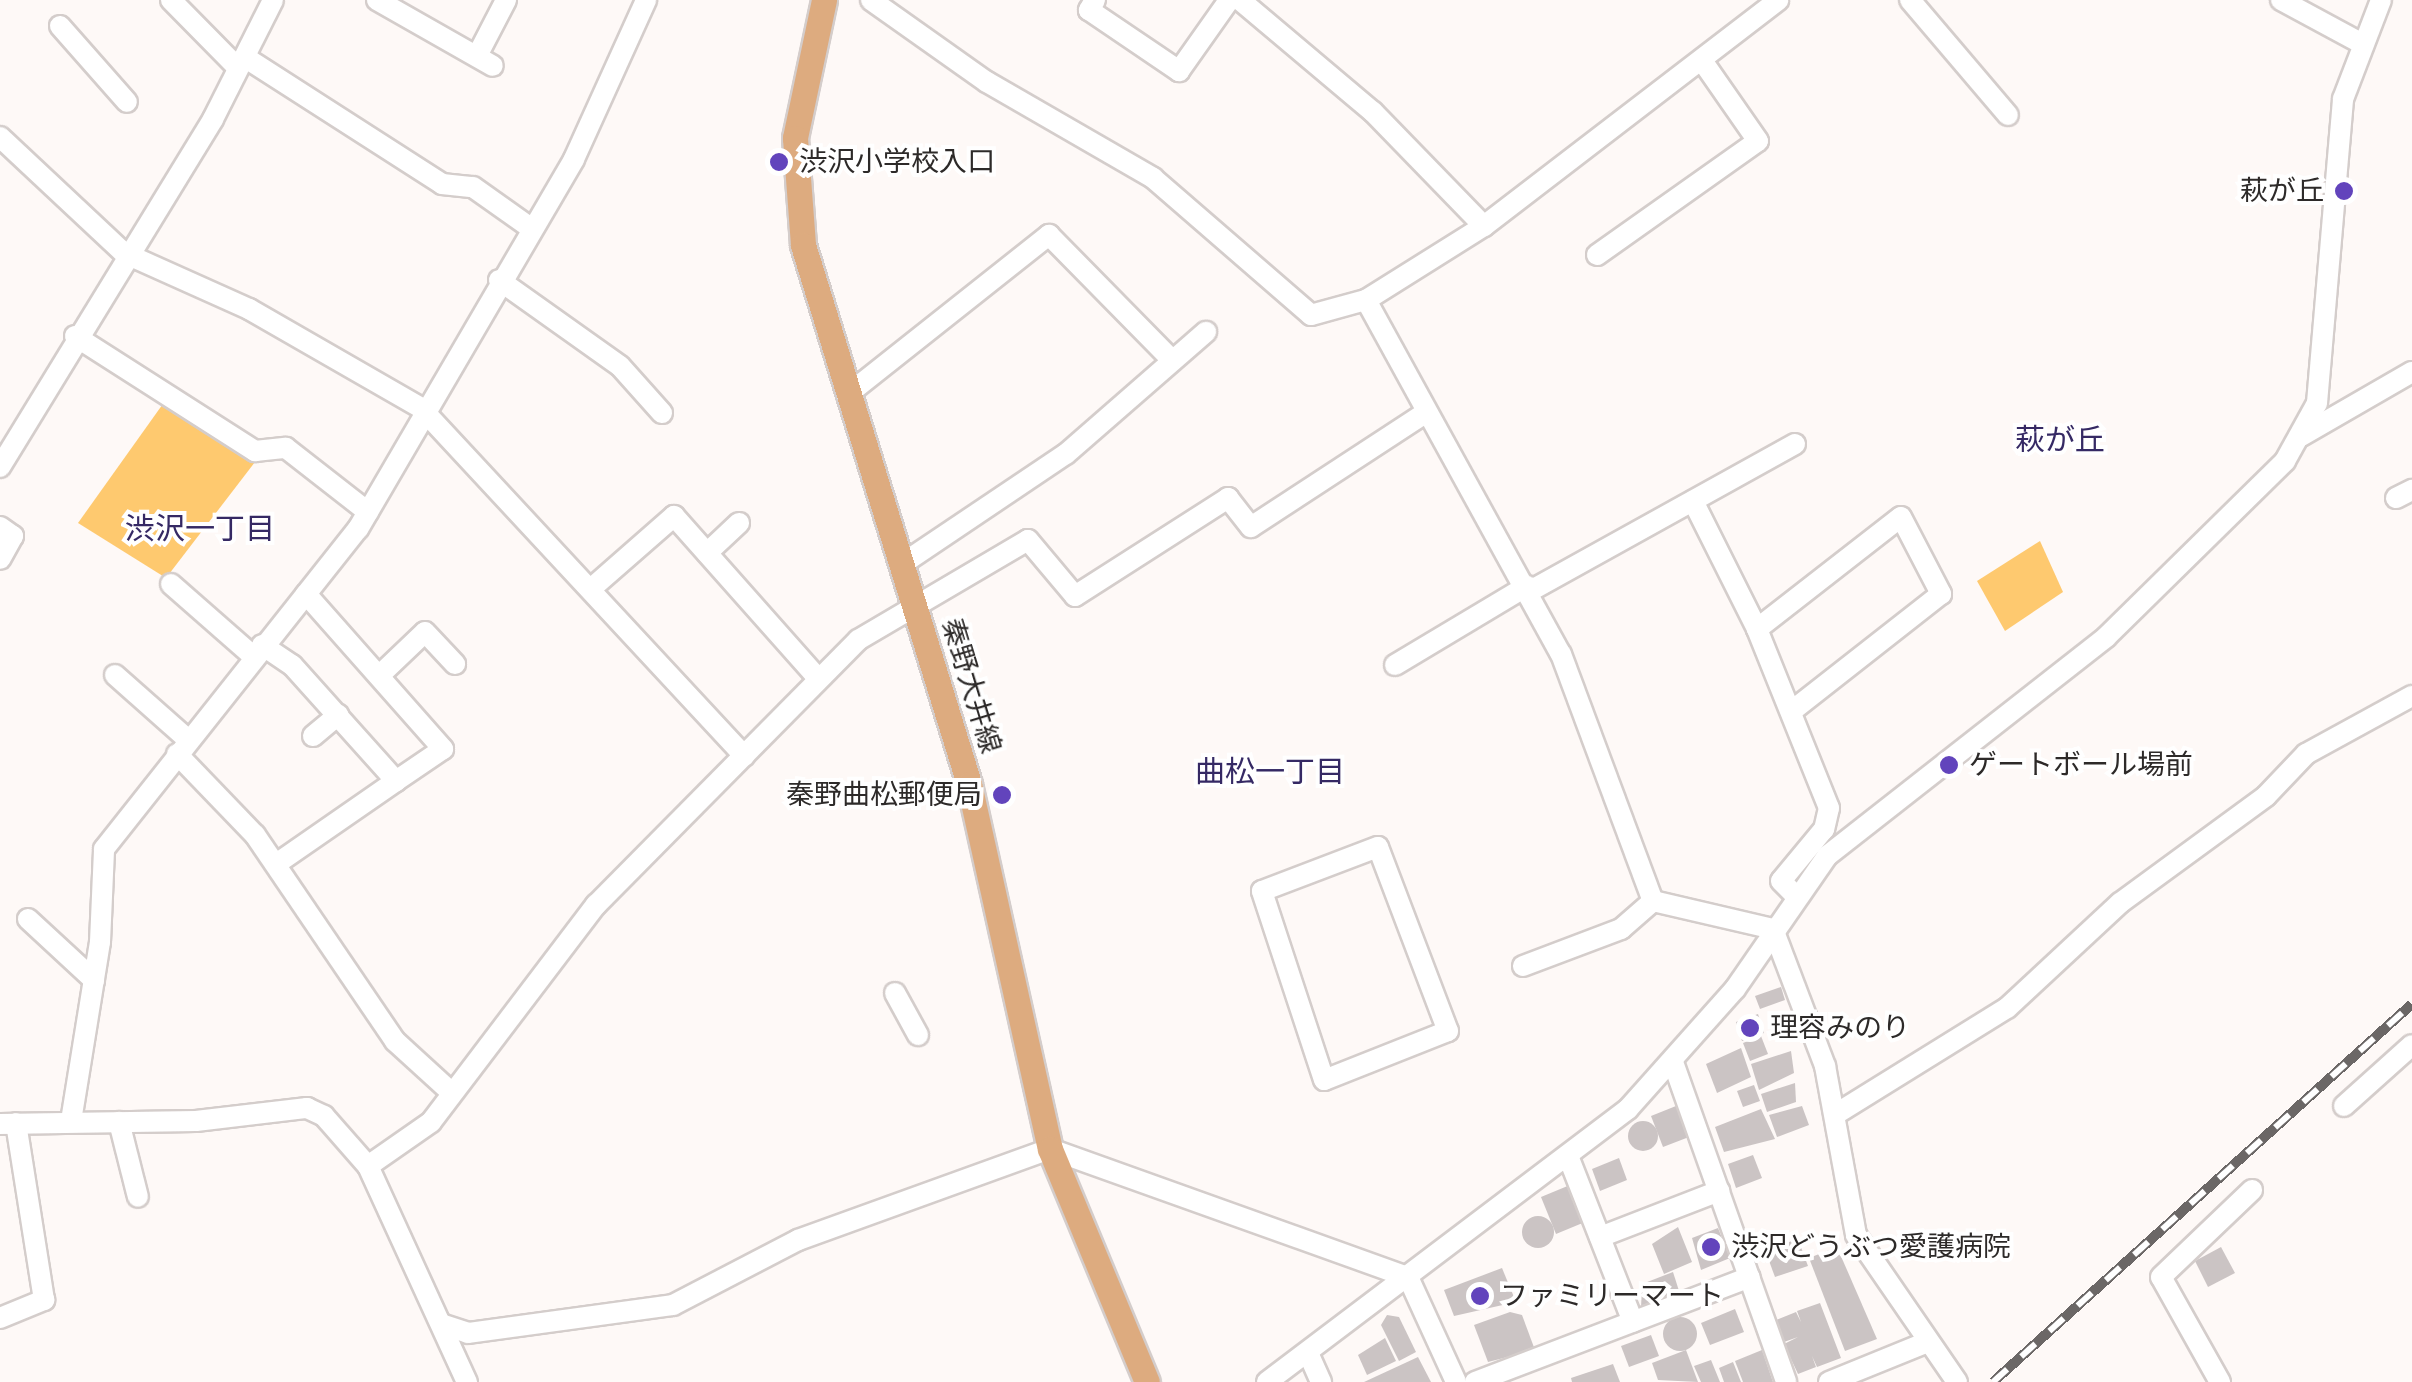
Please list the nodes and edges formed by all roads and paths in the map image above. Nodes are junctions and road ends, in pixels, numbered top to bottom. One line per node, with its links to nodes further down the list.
1 (171, 0): 19 (street)
2 (273, 0): 19 (street)
3 (377, 0): 15 (street)
4 (506, 0): 15 (street)
5 (646, 0): 24 (street)
6 (824, 0): 33 (main road, 秦野大井線)
7 (871, 0): 28 (street)
8 (1095, 0): 9 (street)
9 (1230, 0)
10 (1240, 0): 23 (street)
11 (1778, 0): 18 (street)
12 (1910, 0): 21 (street)
13 (2281, 0): 17 (street)
14 (2380, 0): 17 (street)
15 (410, 8)
16 (60, 26): 20 (street)
17 (2360, 42): 37 (street)
18 (1702, 62): 23 (street); 26 (street)
19 (242, 63): 24 (street); 25 (street)
20 (127, 102)
21 (2008, 116)
22 (0, 137): 25 (street)
23 (1484, 226): 28 (street)
24 (531, 228): 27 (street)
25 (124, 253): 30 (street); 34 (street)
26 (1596, 255)
27 (499, 280): 34 (street); 35 (street)
28 (1366, 300): 36 (street)
29 (1206, 332): 31 (street)
30 (75, 336): 39 (street); 41 (street)
31 (1172, 360): 33 (street); 46 (street)
32 (2412, 372): 37 (street)
33 (847, 396): 46 (main road, 秦野大井線)
34 (421, 408): 41 (street); 48 (street)
35 (662, 412)
36 (1425, 413): 49 (street); 51 (street)
37 (2301, 436): 67 (street)
38 (1795, 444): 40 (street)
39 (0, 467)
40 (1693, 501): 49 (street); 52 (street)
41 (368, 512): 50 (street)
42 (739, 523): 44 (street)
43 (0, 527): 45 (street)
44 (707, 553): 48 (street); 58 (street)
45 (0, 560)
46 (902, 564): 51 (main road, 秦野大井線)
47 (171, 584): 53 (street)
48 (593, 587): 64 (street)
49 (1529, 589): 55 (street); 68 (street)
50 (306, 594): 53 (street); 56 (street)
51 (916, 609): 58 (street); 84 (main road, 秦野大井線)
52 (1757, 630): 60 (street); 60 (street)
53 (258, 651): 61 (street); 63 (street)
54 (455, 664): 56 (street)
55 (1395, 664)
56 (382, 673): 65 (street)
57 (116, 674): 63 (street)
58 (817, 677): 64 (street)
59 (2412, 696): 80 (street)
60 (1792, 711): 67 (street)
61 (338, 714): 62 (street); 65 (street)
62 (314, 736)
63 (181, 746): 66 (street); 72 (street)
64 (744, 756): 78 (street)
65 (396, 781): 66 (street)
66 (276, 864): 78 (street)
67 (1794, 894): 70 (street)
68 (1653, 901): 70 (street); 71 (street)
69 (28, 920): 72 (street)
70 (1773, 929): 76 (street); 80 (street)
71 (1523, 966)
72 (94, 980): 81 (street)
73 (896, 993): 74 (street)
74 (918, 1035)
75 (2412, 1045): 79 (street)
76 (1674, 1066): 85 (street); 87 (street)
77 (1324, 1080): 77 (street)
78 (452, 1093): 86 (street)
79 (2344, 1106)
80 (1836, 1114): 96 (street)
81 (71, 1121): 82 (street); 83 (street)
82 (119, 1122): 86 (street); 89 (street)
83 (8, 1123): 93 (street)
84 (1050, 1150): 91 (street); 95 (street); 99 (main road, 秦野大井線)
85 (1568, 1156): 90 (street); 91 (street)
86 (368, 1166): 95 (street)
87 (1719, 1190): 90 (street); 92 (street)
88 (2252, 1190): 107 (street)
89 (138, 1197)
90 (1600, 1237): 94 (street)
91 (1408, 1277): 97 (street); 102 (street)
92 (1750, 1277): 94 (street); 104 (street)
93 (0, 1318)
94 (1633, 1322): 103 (street)
95 (444, 1324): 98 (street)
96 (1925, 1343): 105 (street); 106 (street)
97 (1309, 1355): 100 (street); 101 (street)
98 (467, 1382)
99 (1147, 1382)
100 (1267, 1382)
101 (1321, 1382)
102 (1456, 1382)
103 (1475, 1382)
104 (1786, 1382)
105 (1829, 1382)
106 (1957, 1382)
107 (2220, 1382)

